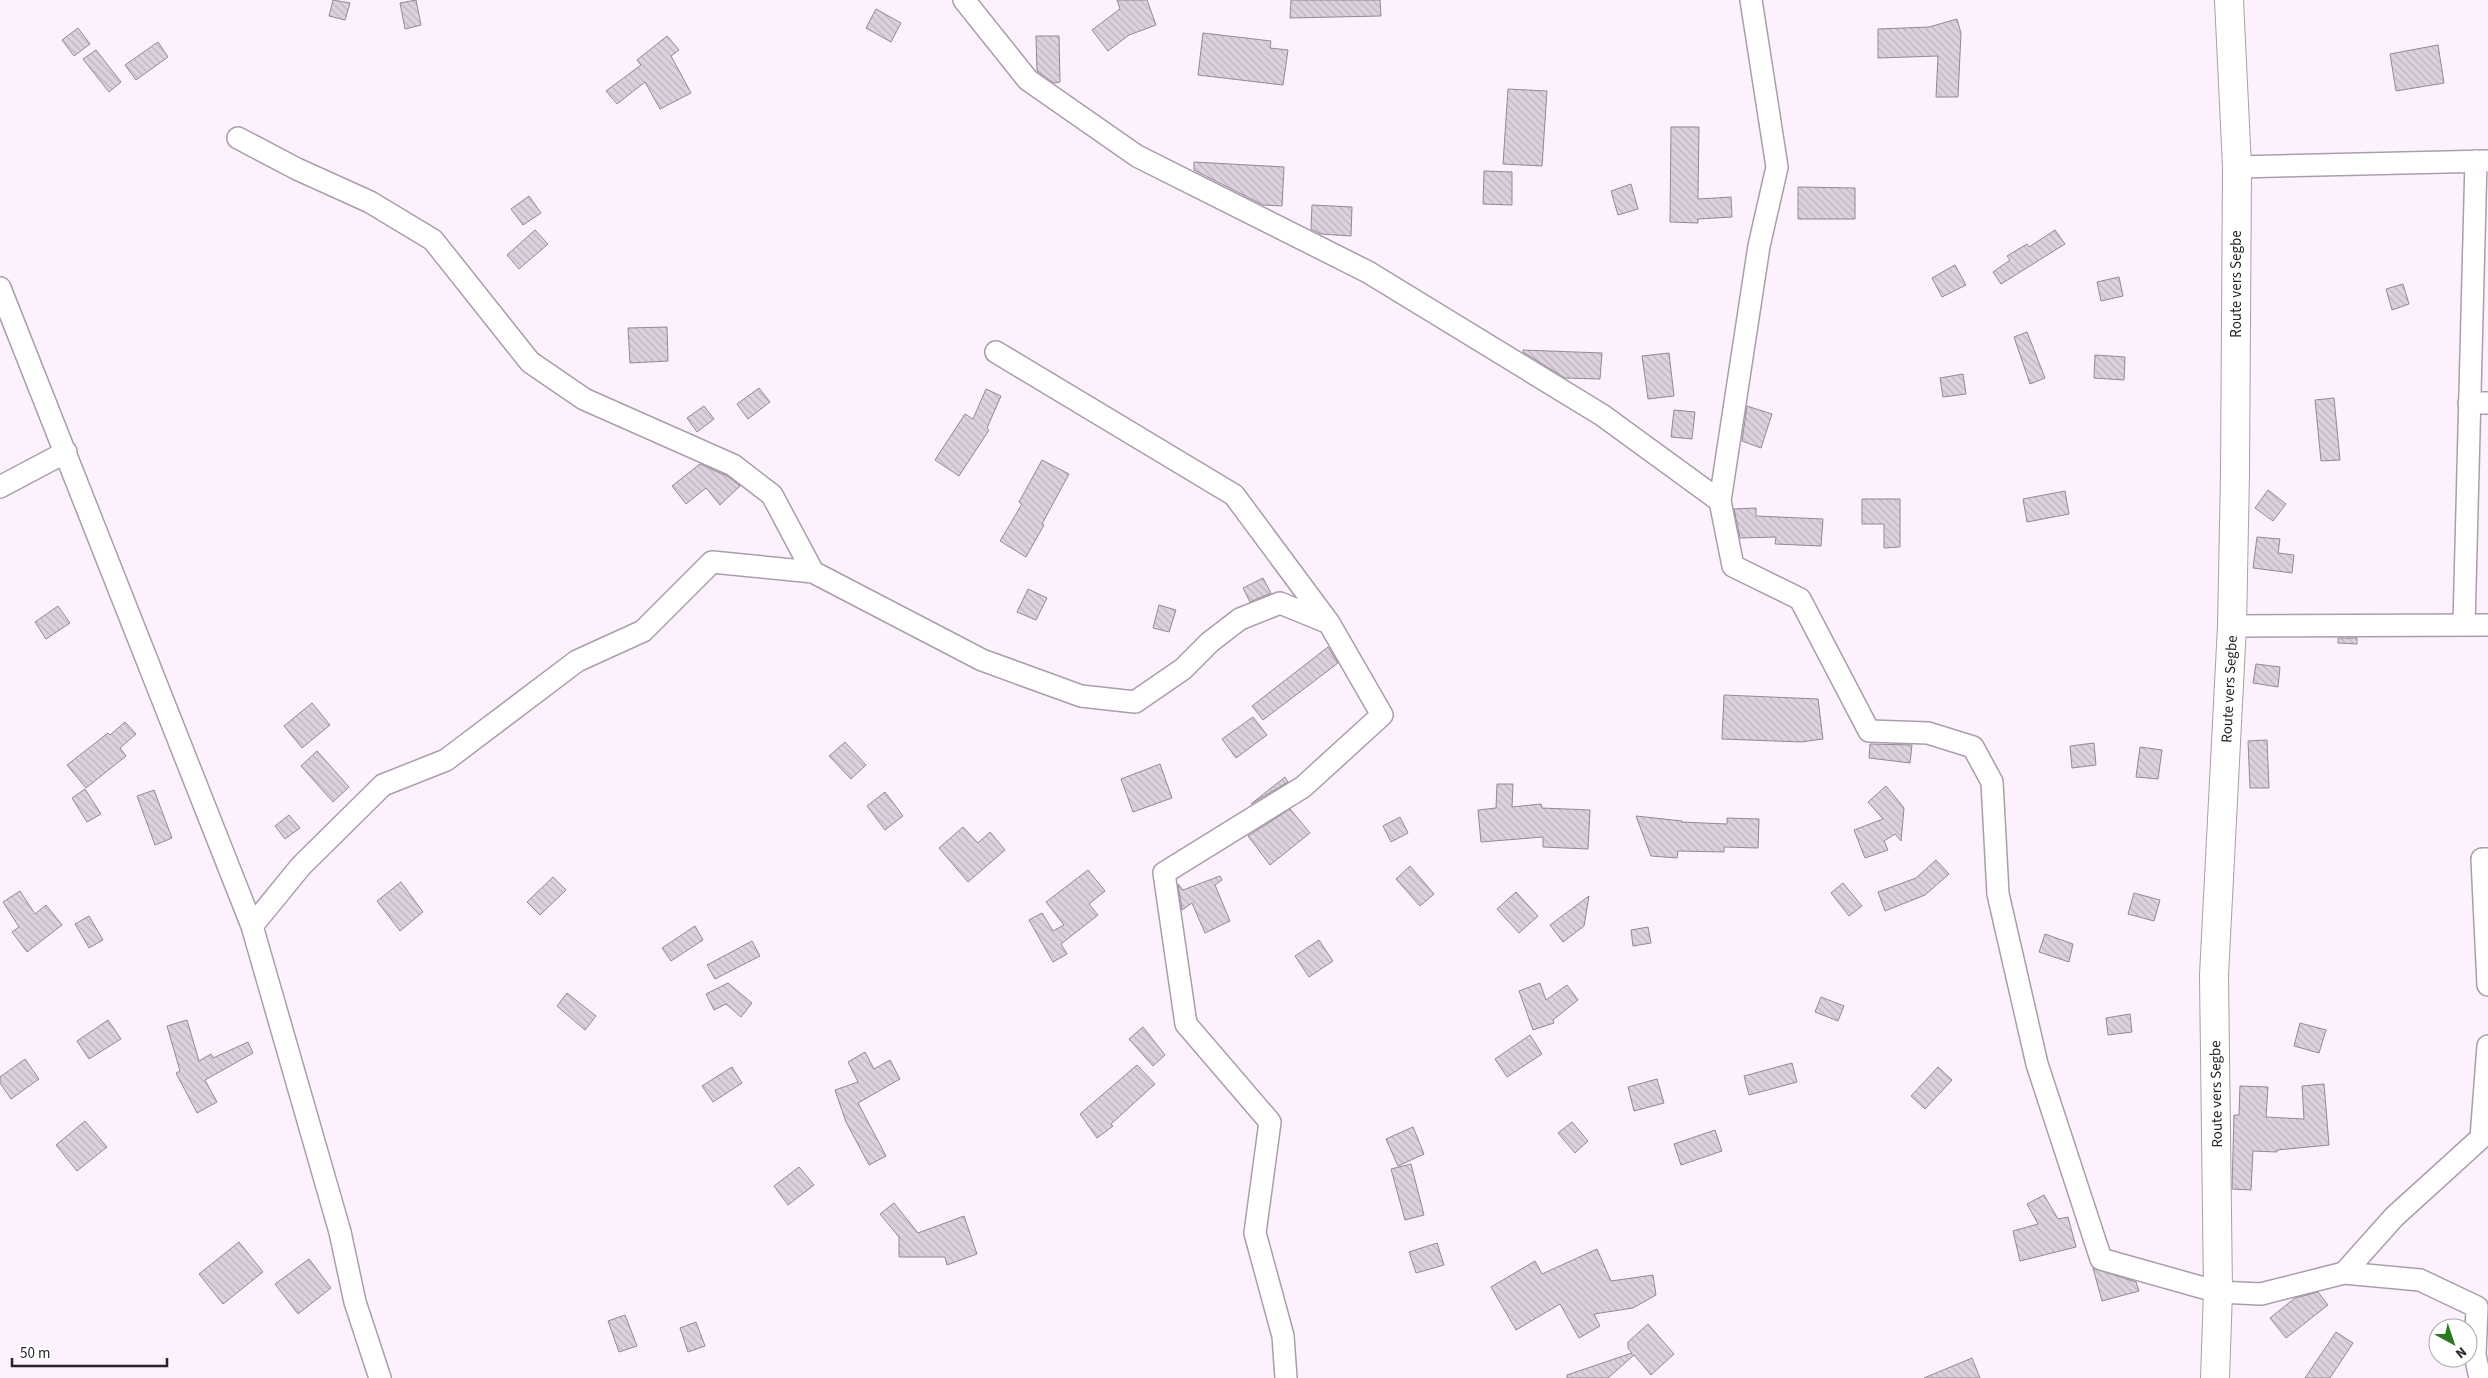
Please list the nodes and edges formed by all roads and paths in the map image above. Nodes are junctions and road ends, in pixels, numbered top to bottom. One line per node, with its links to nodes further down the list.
1 (964, 0): 12 (street)
2 (1751, 0): 12 (street)
3 (2229, 0): 6 (main road, Route vers Segbe)
4 (238, 138): 13 (street)
5 (2482, 161): 6 (street); 9 (street)
6 (2237, 167): 17 (main road, Route vers Segbe)
7 (0, 288): 10 (street)
8 (996, 352): 14 (street)
9 (2479, 403): 15 (street)
10 (66, 452): 11 (street); 19 (street)
11 (0, 487)
12 (1720, 501): 23 (street)
13 (813, 572): 14 (street); 19 (street)
14 (1329, 623): 25 (street)
15 (2464, 625): 16 (street); 17 (street)
16 (2488, 625)
17 (2232, 626): 23 (main road, Route vers Segbe)
18 (2488, 859): 20 (street)
19 (252, 926): 24 (street)
20 (2488, 985)
21 (2488, 1046): 22 (street)
22 (2344, 1273): 23 (street); 27 (street)
23 (2218, 1292): 26 (main road, Route vers Segbe)
24 (380, 1378)
25 (1286, 1378)
26 (2215, 1378)
27 (2480, 1378)

